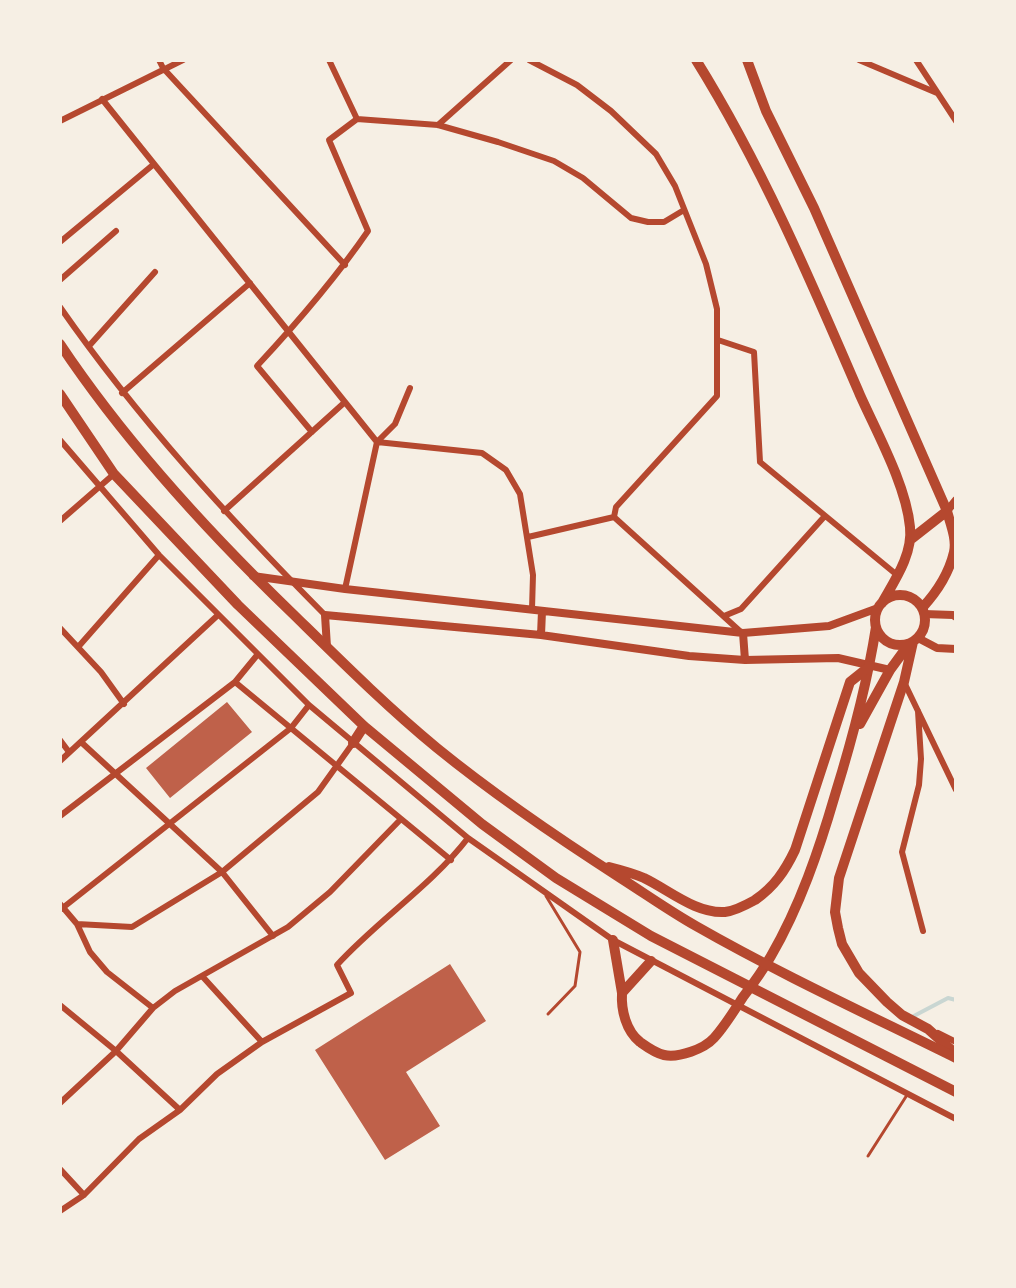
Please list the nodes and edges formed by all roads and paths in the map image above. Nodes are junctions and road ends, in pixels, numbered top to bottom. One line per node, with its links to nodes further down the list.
1 (159, 60): 10 (street)
2 (183, 60): 10 (street)
3 (329, 60): 13 (street)
4 (511, 60): 16 (street)
5 (529, 60): 18 (street)
6 (696, 60): 46 (main road)
7 (747, 60): 41 (main road)
8 (859, 60): 11 (street)
9 (916, 60): 11 (street)
10 (163, 68): 12 (street); 21 (street)
11 (937, 93): 15 (street)
12 (102, 99): 14 (street); 17 (street)
13 (357, 119): 16 (street); 21 (street)
14 (60, 121)
15 (956, 121)
16 (438, 125): 18 (street)
17 (154, 164): 20 (street); 24 (street)
18 (684, 210): 27 (street)
19 (116, 231): 23 (street)
20 (60, 242)
21 (345, 265): 26 (street)
22 (155, 272): 29 (street)
23 (60, 280)
24 (250, 283): 26 (street); 31 (street)
25 (60, 307): 29 (street)
26 (289, 332): 33 (street); 34 (street)
27 (718, 340): 42 (street); 43 (street)
28 (60, 345): 50 (main road)
29 (89, 346): 31 (street)
30 (410, 388): 36 (street)
31 (122, 393): 40 (street)
32 (60, 394): 37 (main road)
33 (345, 402): 34 (street); 36 (street)
34 (312, 432): 40 (street)
35 (60, 440): 38 (street)
36 (377, 441): 45 (street); 52 (street)
37 (114, 474): 38 (street); 78 (main road)
38 (99, 488): 44 (street); 48 (street)
39 (956, 500): 41 (street)
40 (224, 511): 51 (street)
41 (946, 511): 46 (main road); 47 (main road)
42 (614, 517): 45 (street); 59 (street)
43 (824, 517): 49 (street); 59 (street)
44 (60, 521)
45 (528, 537): 54 (street)
46 (910, 540): 49 (main road)
47 (955, 549): 56 (main road)
48 (159, 555): 57 (street); 66 (street)
49 (897, 575): 53 (main road)
50 (253, 576): 51 (street); 67 (main road)
51 (292, 582): 52 (street); 58 (street)
52 (345, 589): 54 (street)
53 (880, 605): 56 (main road); 62 (main road); 63 (street)
54 (532, 609): 55 (street)
55 (542, 611): 63 (street); 64 (street)
56 (923, 611): 60 (street); 65 (main road)
57 (218, 615): 69 (street); 75 (street)
58 (325, 615): 64 (street); 67 (street)
59 (724, 616): 63 (street)
60 (956, 617)
61 (60, 627): 66 (street)
62 (876, 627): 65 (main road); 71 (main road)
63 (743, 633): 70 (street)
64 (541, 635): 70 (street)
65 (913, 641): 68 (street); 72 (main road); 74 (main road)
66 (79, 646): 75 (street)
67 (327, 648): 94 (main road)
68 (956, 649)
69 (258, 654): 73 (street); 76 (street)
70 (746, 660): 71 (street)
71 (870, 666): 72 (street); 80 (main road); 94 (main road)
72 (890, 670): 80 (main road)
73 (235, 682): 79 (street); 87 (street)
74 (904, 682): 77 (street); 108 (main road)
75 (124, 704): 82 (street)
76 (309, 705): 79 (street); 83 (street)
77 (918, 711): 88 (street); 99 (street)
78 (364, 726): 83 (main road); 113 (main road)
79 (291, 728): 86 (street); 91 (street)
80 (853, 737): 104 (main road)
81 (60, 740): 84 (street)
82 (81, 742): 84 (street); 87 (street)
83 (353, 743): 86 (street); 92 (street)
84 (69, 752): 85 (street)
85 (60, 761)
86 (337, 766): 90 (street); 95 (street)
87 (114, 773): 89 (street); 91 (street)
88 (956, 790)
89 (60, 816)
90 (401, 819): 93 (street); 100 (street)
91 (170, 825): 95 (street); 97 (street)
92 (468, 838): 93 (street); 96 (street)
93 (451, 860): 109 (street)
94 (601, 865): 112 (main road)
95 (222, 872): 98 (street); 100 (street)
96 (544, 892): 101 (street); 107 (lane)
97 (61, 908): 98 (street)
98 (77, 924): 106 (street)
99 (923, 931)
100 (273, 936): 103 (street)
101 (613, 940): 102 (street); 104 (main road)
102 (651, 960): 104 (main road); 114 (street)
103 (202, 976): 106 (street); 109 (street)
104 (622, 993)
105 (60, 1005): 111 (street)
106 (153, 1008): 111 (street)
107 (548, 1014)
108 (928, 1029): 110 (street); 112 (main road)
109 (262, 1042): 116 (street)
110 (956, 1042)
111 (116, 1051): 115 (street); 116 (street)
112 (956, 1056)
113 (956, 1092)
114 (908, 1094): 117 (street); 118 (lane)
115 (60, 1103)
116 (180, 1110): 120 (street)
117 (956, 1119)
118 (868, 1156)
119 (60, 1168): 120 (street)
120 (84, 1195): 121 (street)
121 (60, 1210)

